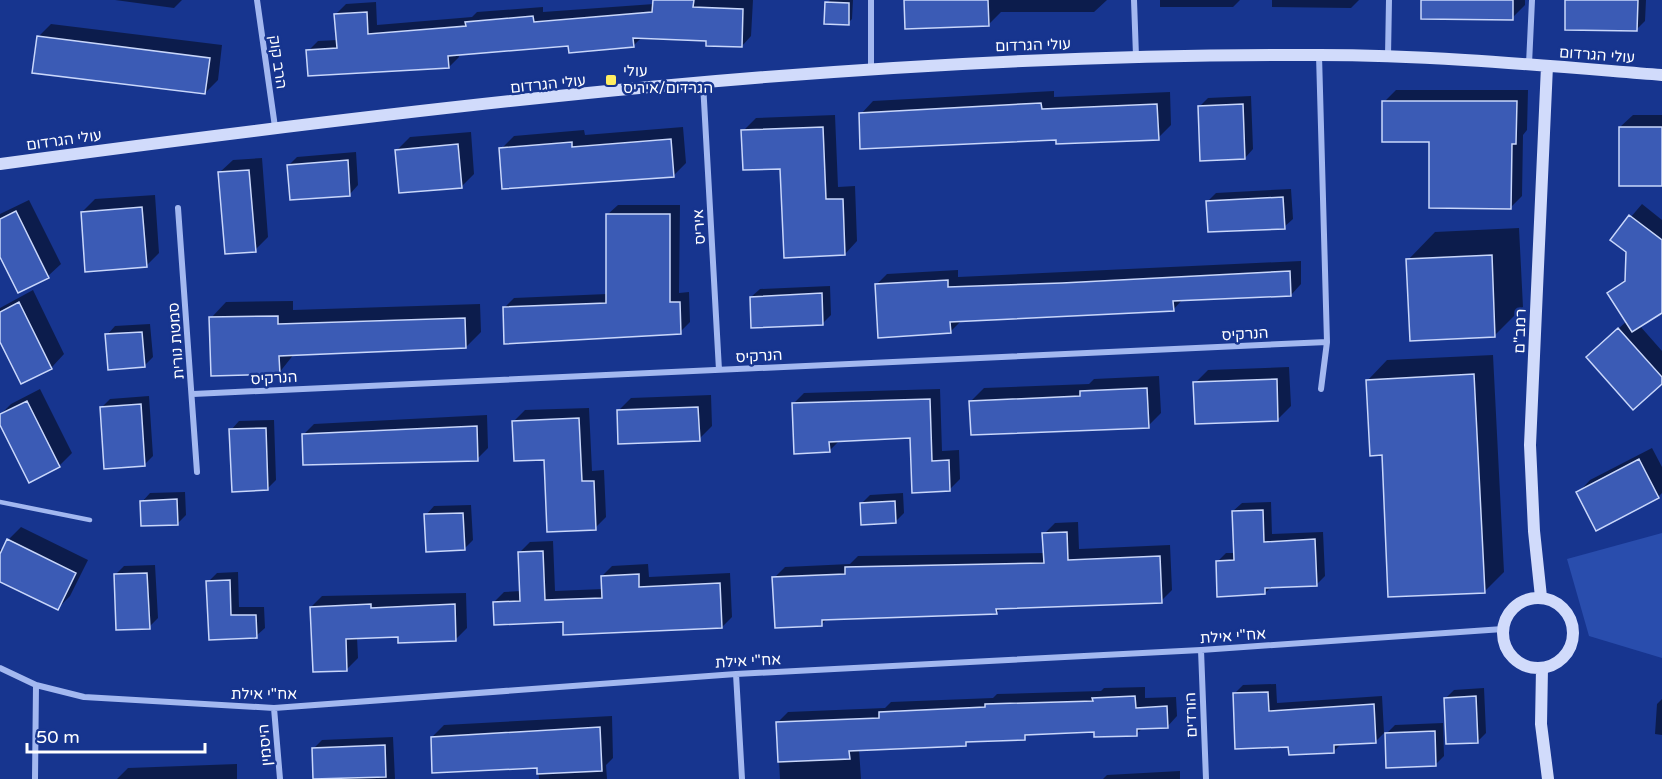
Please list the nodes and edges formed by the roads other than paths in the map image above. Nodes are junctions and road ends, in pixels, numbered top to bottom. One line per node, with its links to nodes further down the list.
1 (257, 0): 14 (street, הרב קוק)
2 (871, 0): 11 (street)
3 (1134, 0): 7 (street)
4 (1389, 0): 8 (street)
5 (1532, 0): 9 (street)
6 (1319, 55): 7 (street, עולי הגרדום); 8 (street, עולי הגרדום); 17 (street)
7 (1136, 56): 11 (street, עולי הגרדום)
8 (1388, 56): 9 (street, עולי הגרדום)
9 (1529, 65): 10 (street, עולי הגרדום)
10 (1546, 66): 12 (street, עולי הגרדום); 24 (street, רמב"ם)
11 (871, 67): 13 (street, עולי הגרדום)
12 (1662, 75)
13 (703, 83): 14 (street, עולי הגרדום); 18 (street, איריס)
14 (275, 127): 15 (street, עולי הגרדום)
15 (0, 164)
16 (178, 208): 20 (street, סמטת נורית)
17 (1327, 342): 18 (street, הנרקיס); 19 (street)
18 (719, 370): 20 (street, הנרקיס)
19 (1321, 389)
20 (193, 394): 21 (street, סמטת נורית)
21 (197, 472)
22 (0, 502): 23 (lane)
23 (90, 520)
24 (1541, 597): 25 (street); 28 (street)
25 (1503, 629): 26 (street, אח"י אילת); 28 (street)
26 (1201, 650): 29 (street, אח"י אילת); 35 (street, הורדים)
27 (0, 668): 30 (street, אח"י אילת)
28 (1542, 668): 36 (street)
29 (736, 674): 31 (street, אח"י אילת); 34 (street)
30 (36, 685): 31 (street, אח"י אילת); 32 (street)
31 (274, 708): 33 (street, היסמין)
32 (35, 779)
33 (280, 779)
34 (742, 779)
35 (1206, 779)
36 (1548, 779)

